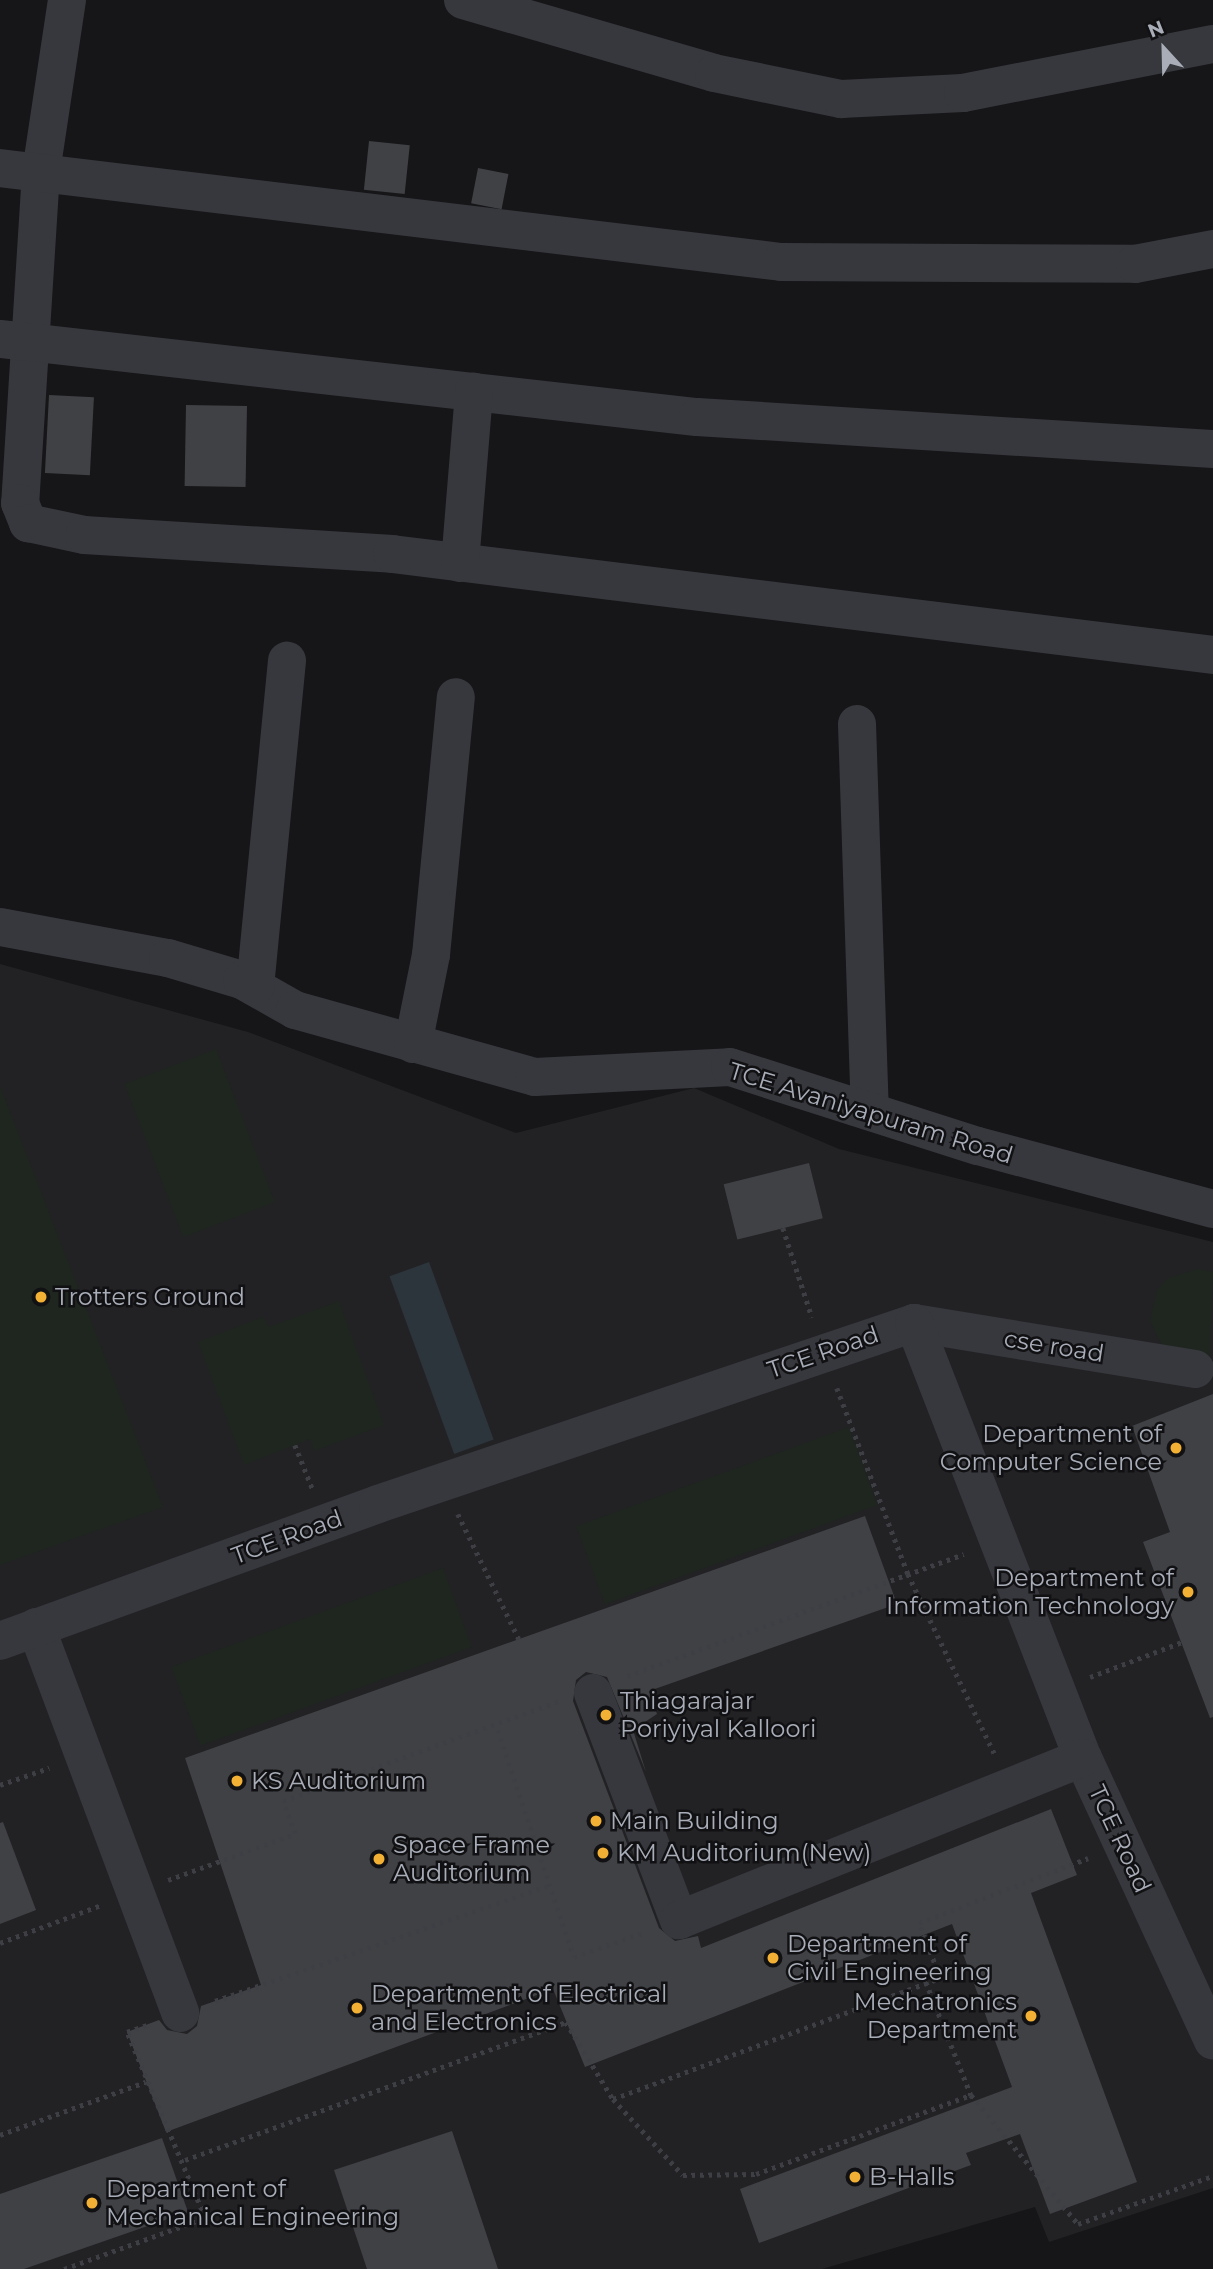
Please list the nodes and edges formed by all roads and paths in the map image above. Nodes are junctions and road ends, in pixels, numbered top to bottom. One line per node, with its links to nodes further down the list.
1 (67, 0): 5 (street)
2 (463, 0): 3 (street)
3 (1213, 44)
4 (0, 168): 5 (street)
5 (41, 172): 6 (street); 7 (street)
6 (1213, 249)
7 (17, 341): 8 (street); 10 (street)
8 (474, 392): 9 (street); 10 (street)
9 (1213, 449)
10 (460, 563): 11 (street)
11 (1213, 655)
12 (287, 662): 16 (street)
13 (456, 697): 17 (street)
14 (857, 724): 18 (street)
15 (0, 927): 16 (street, TCE Avaniyapuram Road)
16 (255, 987): 17 (street, TCE Avaniyapuram Road)
17 (413, 1044): 18 (street, TCE Avaniyapuram Road)
18 (870, 1111): 19 (street, TCE Avaniyapuram Road)
19 (1213, 1209)
20 (783, 1228): 22 (path)
21 (914, 1323): 22 (street, TCE Road); 23 (street, cse road); 27 (street, TCE Road)
22 (824, 1351): 25 (street, TCE Road); 28 (path)
23 (1195, 1369)
24 (295, 1445): 26 (path)
25 (442, 1482): 26 (street, TCE Road); 30 (path)
26 (326, 1524): 29 (street, TCE Road)
27 (999, 1541): 28 (path); 34 (street, TCE Road)
28 (908, 1574): 33 (path); 39 (path)
29 (36, 1627): 31 (street, TCE Road); 36 (street)
30 (520, 1639)
31 (0, 1641)
32 (1182, 1642): 34 (path)
33 (593, 1690): 42 (path); 43 (street)
34 (1056, 1690): 37 (street, TCE Road)
35 (498, 1730): 41 (path)
36 (84, 1755): 38 (path); 42 (street)
37 (1083, 1758): 39 (street); 40 (street, TCE Road)
38 (0, 1785)
39 (1011, 1787): 43 (street)
40 (1123, 1845): 45 (path); 47 (street, TCE Road)
41 (550, 1885): 43 (path); 46 (path)
42 (135, 1892): 44 (path); 46 (street)
43 (679, 1920)
44 (0, 1943)
45 (926, 1982): 49 (path); 50 (path)
46 (180, 2013): 48 (path)
47 (1213, 2040)
48 (146, 2081): 51 (path); 52 (path)
49 (971, 2095): 50 (path); 53 (path)
50 (613, 2099): 52 (path)
51 (0, 2135)
52 (185, 2160): 54 (path)
53 (1213, 2176)
54 (64, 2269)

